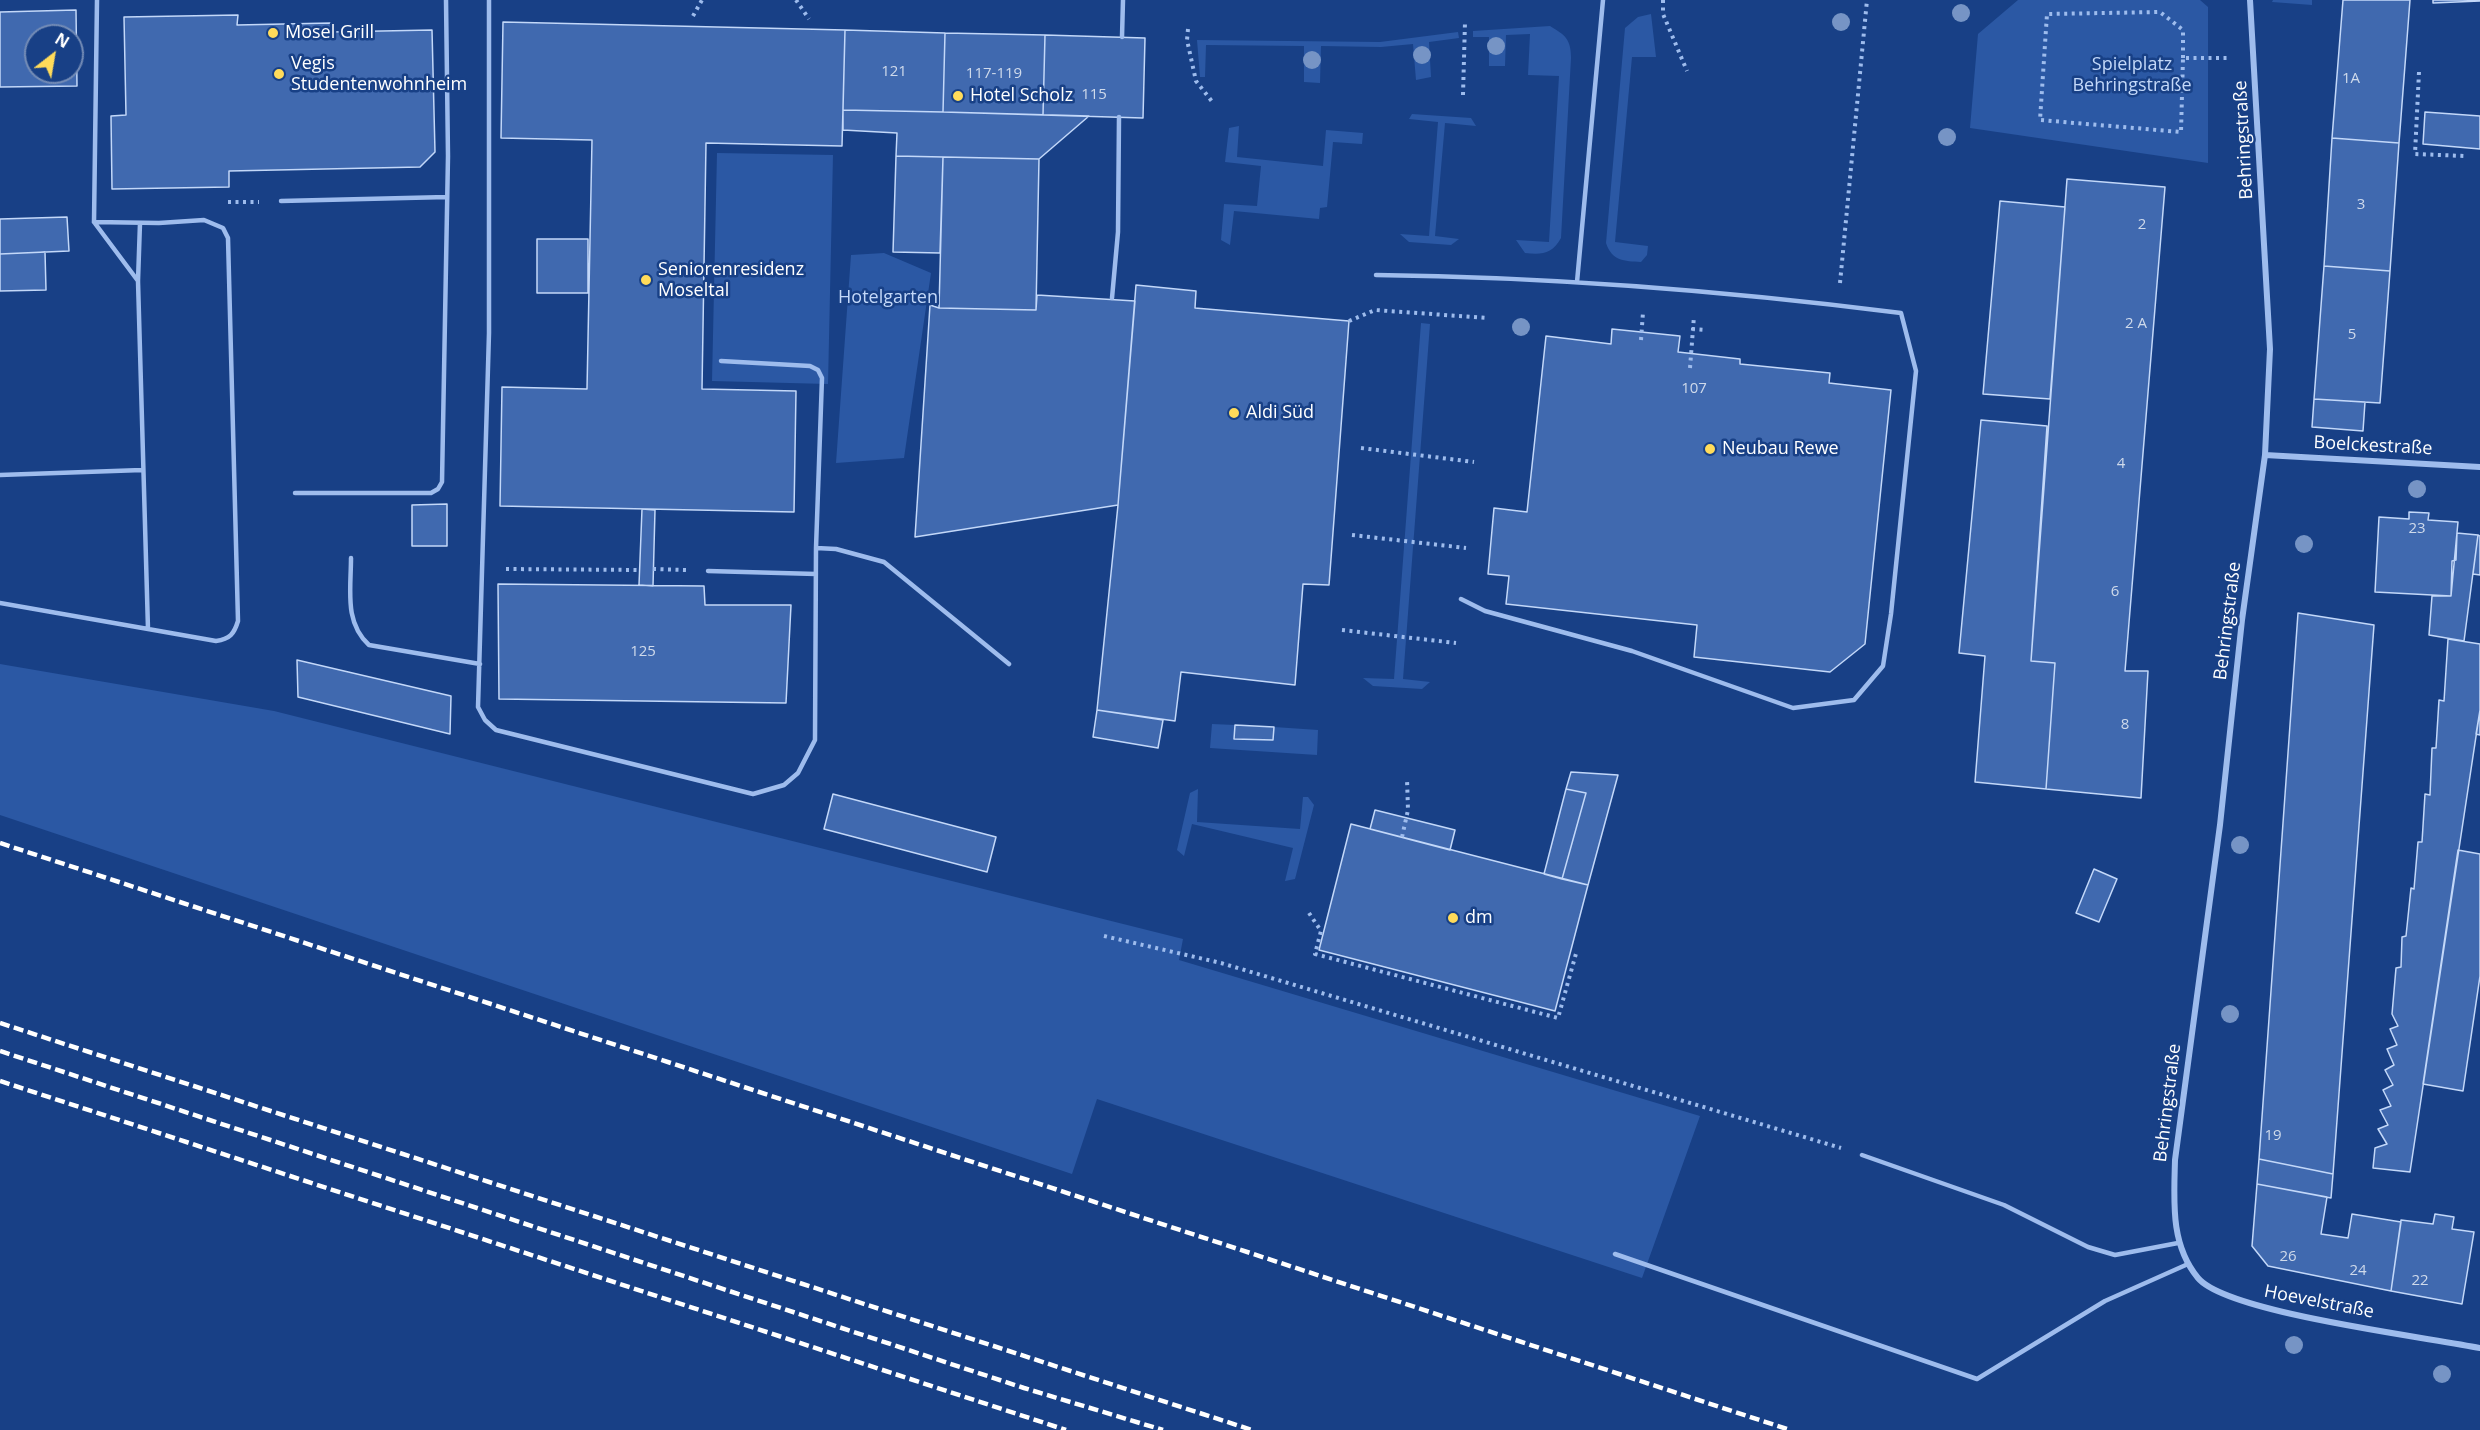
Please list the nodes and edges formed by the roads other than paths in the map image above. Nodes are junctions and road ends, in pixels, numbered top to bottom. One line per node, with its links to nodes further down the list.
1 (97, 0): 11 (lane)
2 (446, 0): 9 (lane)
3 (489, 0): 30 (lane)
4 (1123, 0): 7 (lane)
5 (1602, 0): 15 (lane)
6 (2250, 0): 18 (street, Behringstraße)
7 (1122, 37)
8 (1119, 117): 16 (lane)
9 (447, 197): 10 (lane); 22 (lane)
10 (281, 201)
11 (94, 222): 12 (lane); 14 (lane)
12 (140, 224): 14 (lane); 29 (lane)
13 (1376, 275): 15 (lane)
14 (138, 281): 20 (lane)
15 (1577, 282): 27 (lane)
16 (1113, 298)
17 (721, 361): 23 (lane)
18 (2265, 455): 19 (street, Boelckestraße); 33 (street, Behringstraße)
19 (2480, 467)
20 (142, 470): 21 (lane); 29 (lane)
21 (0, 475)
22 (295, 493)
23 (816, 548): 26 (lane); 31 (lane)
24 (351, 558): 30 (lane)
25 (708, 571): 26 (lane)
26 (816, 574): 30 (lane)
27 (1461, 599)
28 (0, 603): 29 (lane)
29 (148, 629)
30 (480, 664)
31 (1010, 664)
32 (1862, 1155): 33 (lane)
33 (2178, 1243): 35 (street, Hoevelstraße)
34 (1615, 1254): 35 (lane)
35 (2188, 1264): 36 (street, Hoevelstraße)
36 (2480, 1348)

